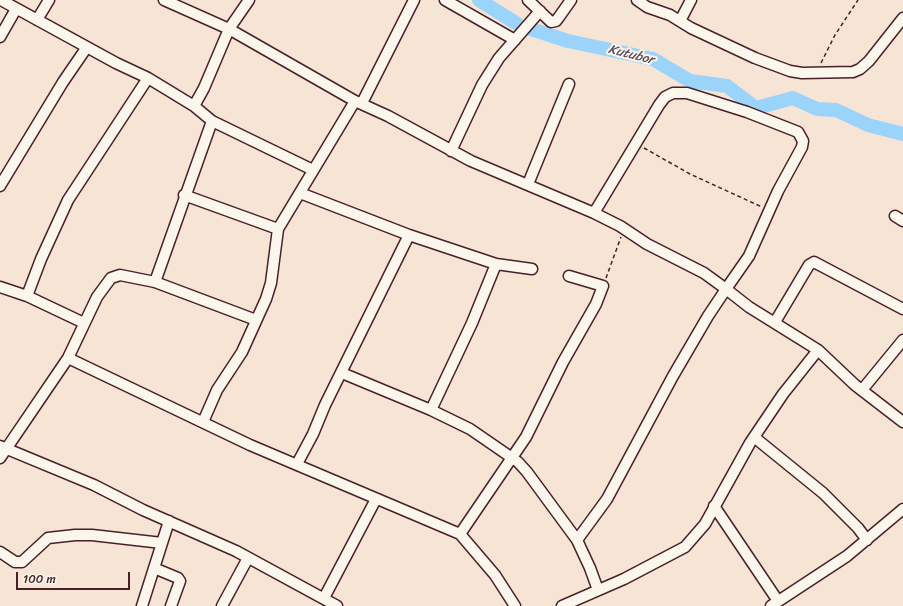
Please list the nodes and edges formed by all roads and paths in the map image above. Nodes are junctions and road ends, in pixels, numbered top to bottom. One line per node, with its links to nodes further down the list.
1 (1, 0): 12 (street)
2 (49, 0): 15 (street)
3 (164, 0): 17 (street)
4 (249, 0): 17 (street)
5 (414, 0): 24 (street)
6 (445, 0): 19 (street)
7 (528, 0): 13 (street)
8 (571, 0): 13 (street)
9 (637, 0): 16 (street)
10 (691, 0): 16 (street)
11 (858, 0): 21 (path)
12 (16, 8): 15 (street); 18 (street)
13 (540, 11): 19 (street)
14 (903, 18): 21 (street)
15 (37, 20): 20 (street)
16 (680, 21): 21 (street)
17 (229, 29): 24 (street); 25 (street)
18 (0, 37)
19 (515, 40): 28 (street)
20 (87, 47): 22 (street); 31 (street)
21 (816, 74)
22 (148, 78): 25 (street); 46 (street)
23 (569, 84): 30 (street)
24 (358, 102): 28 (street); 29 (street)
25 (194, 106): 26 (street)
26 (212, 121): 29 (street); 33 (street)
27 (635, 144): 34 (path); 34 (street); 35 (street)
28 (452, 151): 30 (street)
29 (313, 170): 32 (street)
30 (528, 184): 35 (street)
31 (0, 186)
32 (300, 193): 36 (street); 38 (street)
33 (184, 195): 36 (street); 42 (street)
34 (769, 210): 45 (street)
35 (594, 213): 37 (street)
36 (278, 230): 48 (street)
37 (624, 230): 43 (path); 45 (street)
38 (409, 235): 39 (street); 54 (street)
39 (496, 264): 40 (street); 56 (street)
40 (532, 269)
41 (569, 276): 43 (street)
42 (155, 282): 48 (street); 50 (street)
43 (603, 286): 61 (street)
44 (1, 289): 46 (street)
45 (726, 289): 49 (street); 68 (street)
46 (27, 296): 50 (street)
47 (903, 309): 49 (street)
48 (256, 320): 57 (street)
49 (775, 322): 52 (street)
50 (84, 323): 53 (street)
51 (903, 340): 55 (street)
52 (818, 350): 55 (street); 59 (street)
53 (68, 358): 57 (street); 60 (street)
54 (342, 373): 56 (street); 62 (street)
55 (862, 390): 58 (street)
56 (431, 410): 61 (street)
57 (203, 422): 62 (street)
58 (903, 422)
59 (754, 437): 64 (street); 69 (street)
60 (2, 451): 66 (street)
61 (512, 458): 67 (street); 68 (street)
62 (296, 464): 63 (street)
63 (376, 499): 67 (street); 75 (street)
64 (714, 506): 74 (street); 76 (street)
65 (903, 509): 69 (street)
66 (169, 521): 70 (street); 72 (street)
67 (460, 534): 81 (street)
68 (577, 540): 74 (street)
69 (867, 540): 76 (street)
70 (162, 543): 71 (street); 73 (street)
71 (0, 552)
72 (248, 558): 75 (street); 79 (street)
73 (154, 568): 77 (street); 78 (street)
74 (598, 590): 82 (street)
75 (324, 598): 80 (street)
76 (774, 604)
77 (142, 606)
78 (171, 606)
79 (222, 606)
80 (337, 606)
81 (515, 606)
82 (562, 606)

